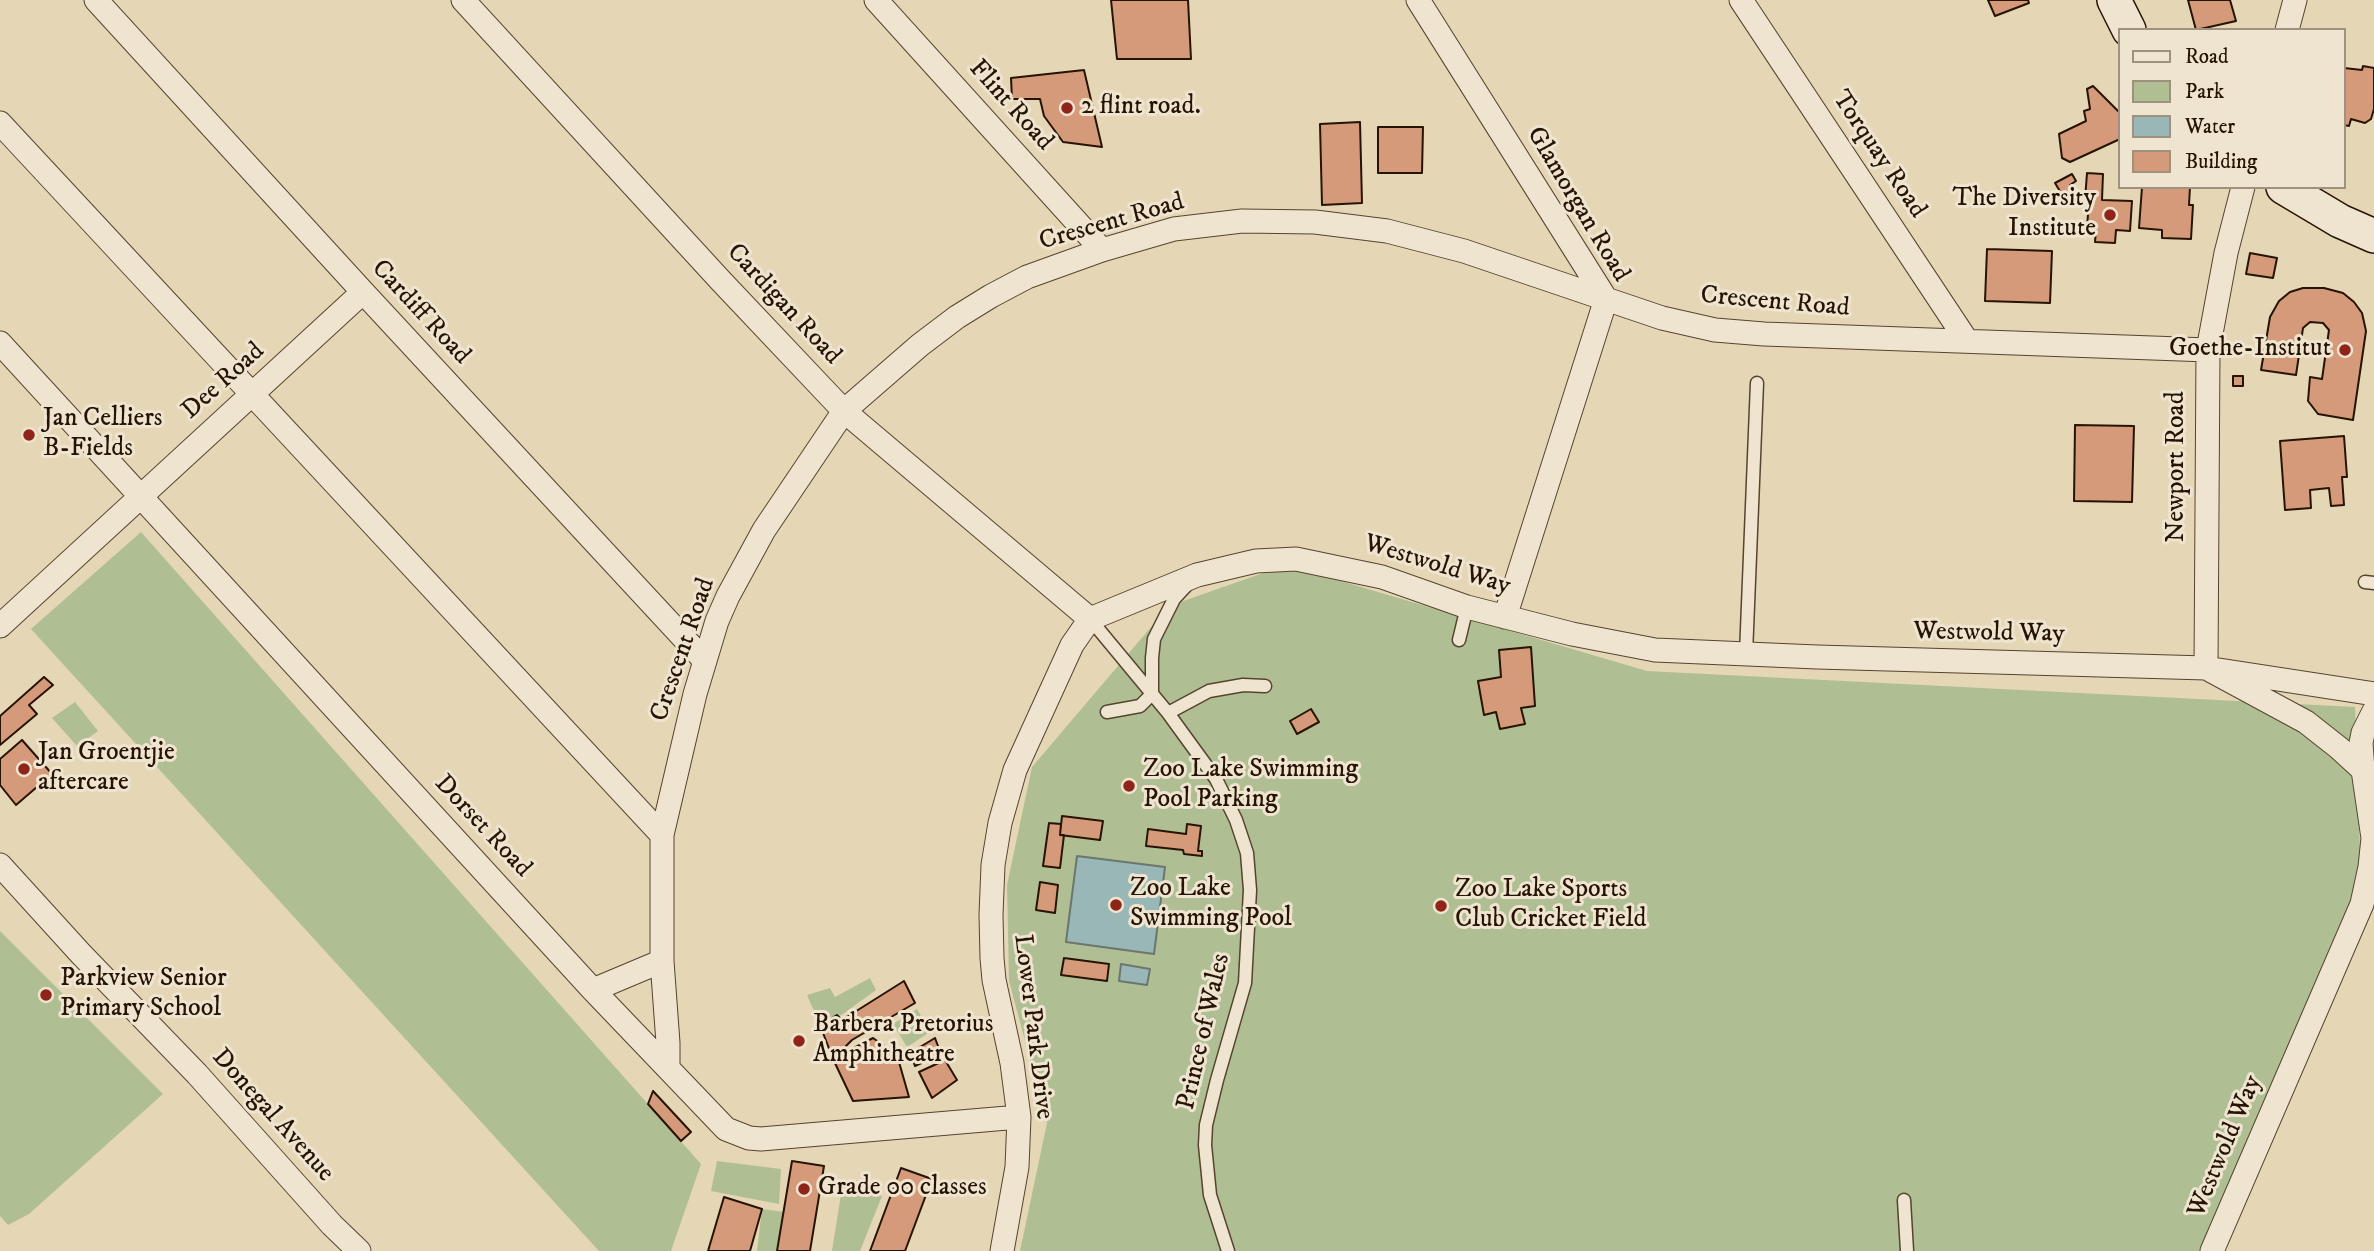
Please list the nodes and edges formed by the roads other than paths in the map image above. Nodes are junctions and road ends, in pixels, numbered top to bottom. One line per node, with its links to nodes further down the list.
1 (96, 0): 13 (street, Cardiff Road)
2 (463, 0): 20 (street, Cardigan Road)
3 (876, 0): 12 (street, Flint Road)
4 (1418, 0): 14 (street, Glamorgan Road)
5 (1741, 0): 15 (street, Torquay Road)
6 (2295, 0): 7 (street)
7 (2288, 28)
8 (0, 123): 19 (street)
9 (2242, 189): 17 (street, Newport Road)
10 (2286, 189): 11 (main road)
11 (2374, 236)
12 (1102, 250): 14 (street, Crescent Road); 20 (street, Crescent Road)
13 (363, 292): 19 (street, Dee Road); 29 (street, Cardiff Road)
14 (1606, 299): 15 (street, Crescent Road); 24 (street, Glamorgan Road)
15 (1967, 341): 17 (street, Crescent Road)
16 (0, 343): 21 (street, Dorset Road)
17 (2208, 350): 30 (street, Newport Road)
18 (1757, 383): 28 (lane)
19 (251, 396): 21 (street, Dee Road); 38 (street)
20 (845, 411): 25 (street, Cardigan Road); 29 (street, Crescent Road)
21 (140, 496): 26 (street, Dee Road); 41 (street, Dorset Road)
22 (1197, 575): 23 (street, Westwold Way); 25 (street, Westwold Way); 32 (lane)
23 (1467, 607): 24 (street, Westwold Way); 27 (lane)
24 (1506, 617): 28 (street, Westwold Way)
25 (1090, 619): 32 (lane, Prince of Wales); 43 (street, Lower Park Drive)
26 (0, 626)
27 (1459, 640)
28 (1746, 654): 30 (street, Westwold Way)
29 (705, 661): 38 (street, Crescent Road)
30 (2206, 668): 33 (street); 37 (street, Westwold Way)
31 (1265, 686): 36 (lane)
32 (1152, 694): 35 (lane); 36 (lane, Prince of Wales)
33 (2374, 694)
34 (2374, 711): 37 (street)
35 (1107, 712)
36 (1168, 713): 47 (lane, Prince of Wales)
37 (2363, 771): 49 (street, Westwold Way)
38 (662, 835): 40 (street, Crescent Road)
39 (0, 865): 45 (street, Donegal Avenue)
40 (662, 961): 41 (street); 42 (street, Crescent Road)
41 (593, 990): 42 (street, Dorset Road)
42 (668, 1067): 43 (street, Dorset Road)
43 (1019, 1117): 46 (street, Lower Park Drive)
44 (1904, 1200): 48 (lane)
45 (359, 1251)
46 (1002, 1251)
47 (1228, 1251)
48 (1907, 1251)
49 (2212, 1251)

